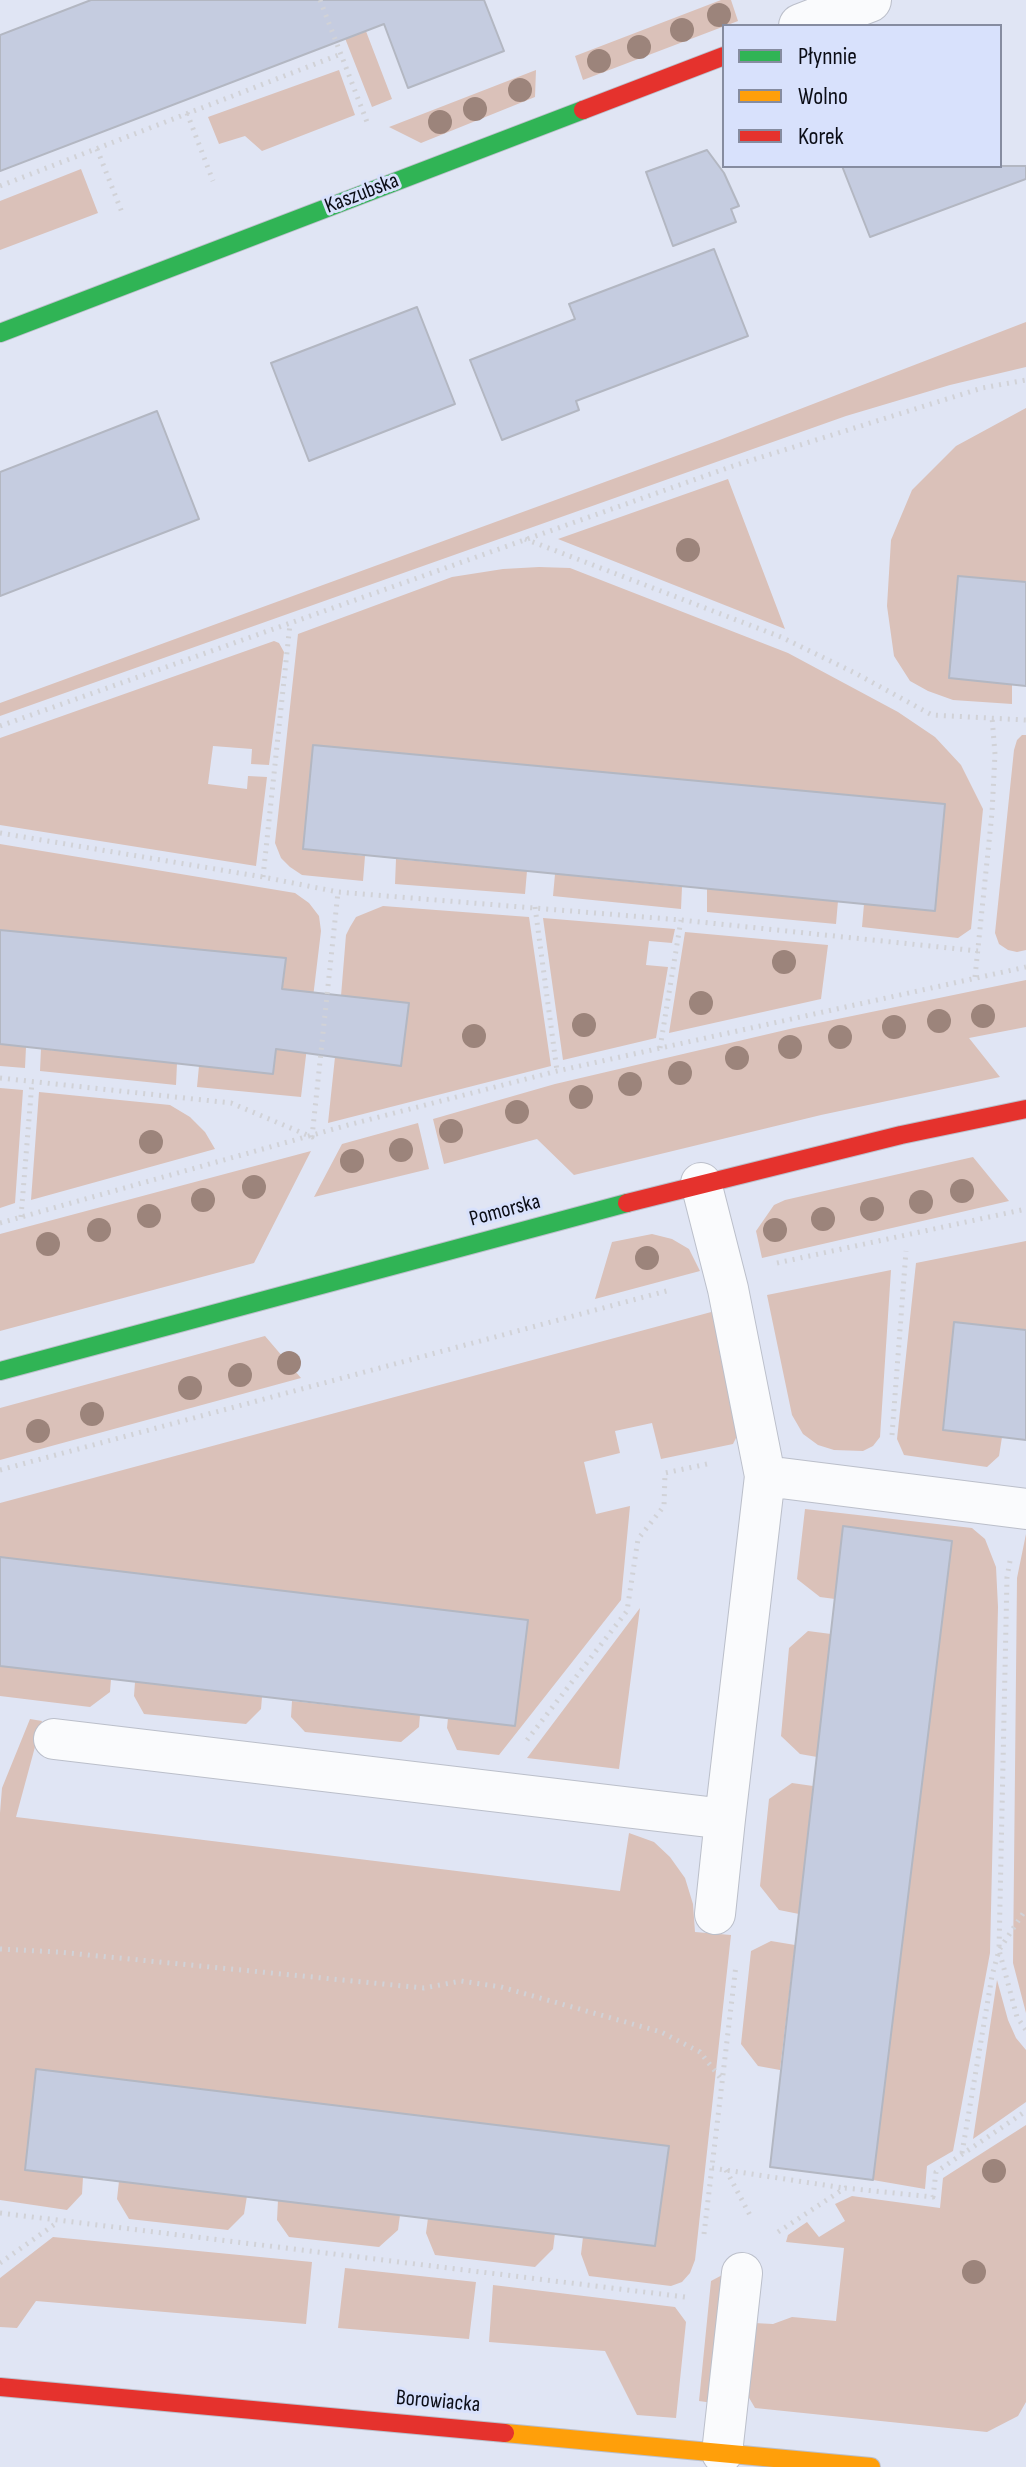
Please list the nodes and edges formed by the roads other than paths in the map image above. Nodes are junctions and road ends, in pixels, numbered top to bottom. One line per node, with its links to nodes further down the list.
1 (869, 0): 2 (street)
2 (806, 24)
3 (722, 57): 4 (street, Kaszubska)
4 (0, 333)
5 (1026, 1109): 6 (street, Pomorska)
6 (701, 1183): 7 (street, Pomorska); 8 (lane)
7 (0, 1371)
8 (765, 1476): 9 (lane); 11 (lane)
9 (1022, 1508)
10 (54, 1739): 11 (lane)
11 (725, 1819): 12 (lane)
12 (715, 1914)
13 (742, 2273): 15 (lane)
14 (0, 2387): 15 (street, Borowiacka)
15 (722, 2453): 16 (street, Borowiacka)
16 (871, 2467)

